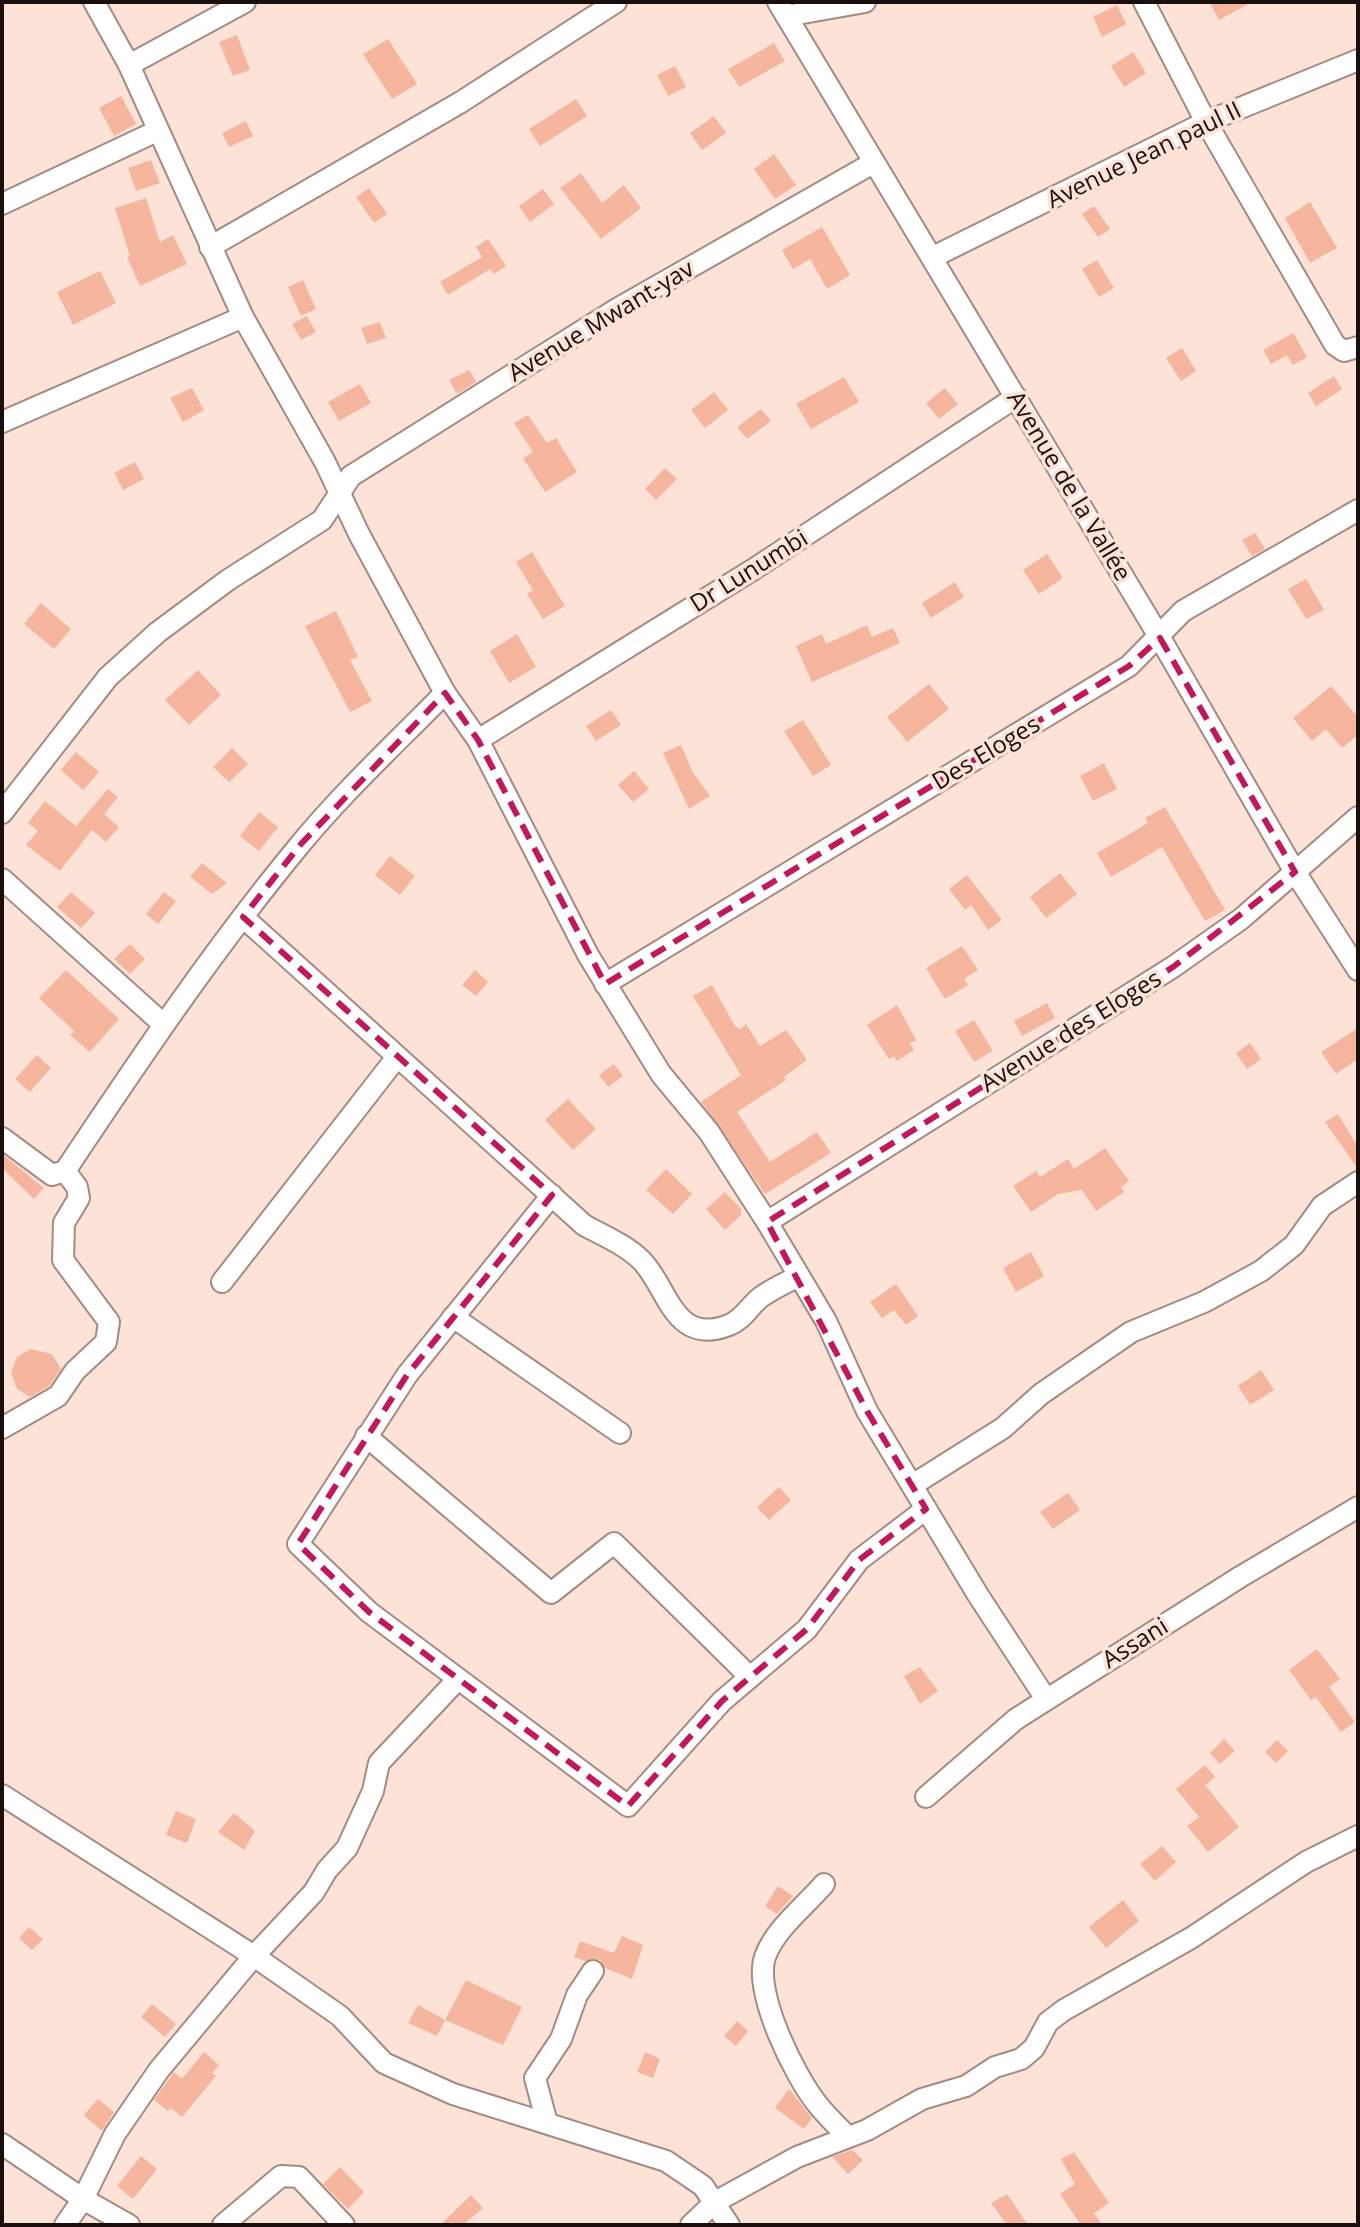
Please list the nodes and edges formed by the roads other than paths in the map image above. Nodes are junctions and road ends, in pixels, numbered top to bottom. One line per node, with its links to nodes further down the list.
1 (94, 2): 8 (street)
2 (245, 2): 8 (street)
3 (616, 2): 13 (street)
4 (865, 2): 6 (street)
5 (1144, 2): 9 (street)
6 (782, 9): 11 (street, Avenue de la Vallée)
7 (1358, 60): 9 (street, Avenue Jean paul II)
8 (129, 65): 10 (street)
9 (1206, 122): 14 (street, Avenue Jean paul II); 16 (street)
10 (157, 131): 12 (street); 13 (street)
11 (873, 163): 14 (street, Avenue de la Vallée); 19 (street, Avenue Mwant-yav)
12 (2, 204)
13 (210, 247): 15 (street)
14 (933, 257): 17 (street, Avenue de la Vallée)
15 (243, 317): 18 (street); 19 (street)
16 (1358, 347)
17 (1016, 397): 21 (street, Avenue de la Vallée); 23 (street, Dr Lunumbi)
18 (2, 422)
19 (341, 493): 22 (street); 24 (street, Avenue Mwant-yav)
20 (1358, 510): 21 (street, Des Eloges)
21 (1160, 638): 26 (street, Avenue de la Vallée); 30 (street, Des Eloges)
22 (445, 693): 23 (street); 28 (street)
23 (478, 740): 30 (street)
24 (2, 813)
25 (1358, 817): 26 (street, Avenue des Eloges)
26 (1295, 872): 29 (street, Avenue de la Vallée); 37 (street, Avenue des Eloges)
27 (2, 879): 31 (street)
28 (243, 917): 31 (street); 32 (street)
29 (1358, 970)
30 (605, 984): 37 (street)
31 (163, 1024): 34 (street)
32 (397, 1057): 36 (street); 39 (street)
33 (2, 1138): 34 (street)
34 (65, 1171): 41 (street)
35 (1358, 1182): 44 (street)
36 (552, 1195): 38 (street); 40 (street)
37 (767, 1222): 38 (street)
38 (798, 1276): 44 (street)
39 (222, 1282)
40 (453, 1317): 42 (street); 43 (street)
41 (2, 1428)
42 (620, 1433)
43 (366, 1436): 47 (street); 48 (street)
44 (914, 1484): 46 (street)
45 (1358, 1507): 49 (street, Assani)
46 (926, 1509): 47 (street); 49 (street)
47 (750, 1677): 48 (street)
48 (458, 1679): 54 (street)
49 (1046, 1699): 51 (street, Assani)
50 (2, 1795): 54 (street)
51 (926, 1797)
52 (1358, 1836): 57 (street)
53 (824, 1884): 57 (street)
54 (254, 1956): 56 (street); 59 (street)
55 (593, 1971): 56 (street)
56 (547, 2123): 60 (street)
57 (848, 2137): 60 (street)
58 (2, 2144): 59 (street)
59 (83, 2199): 61 (street); 62 (street)
60 (715, 2202): 65 (street); 66 (street)
61 (65, 2225)
62 (129, 2225)
63 (223, 2225): 64 (street)
64 (344, 2225)
65 (691, 2225)
66 (729, 2225)

